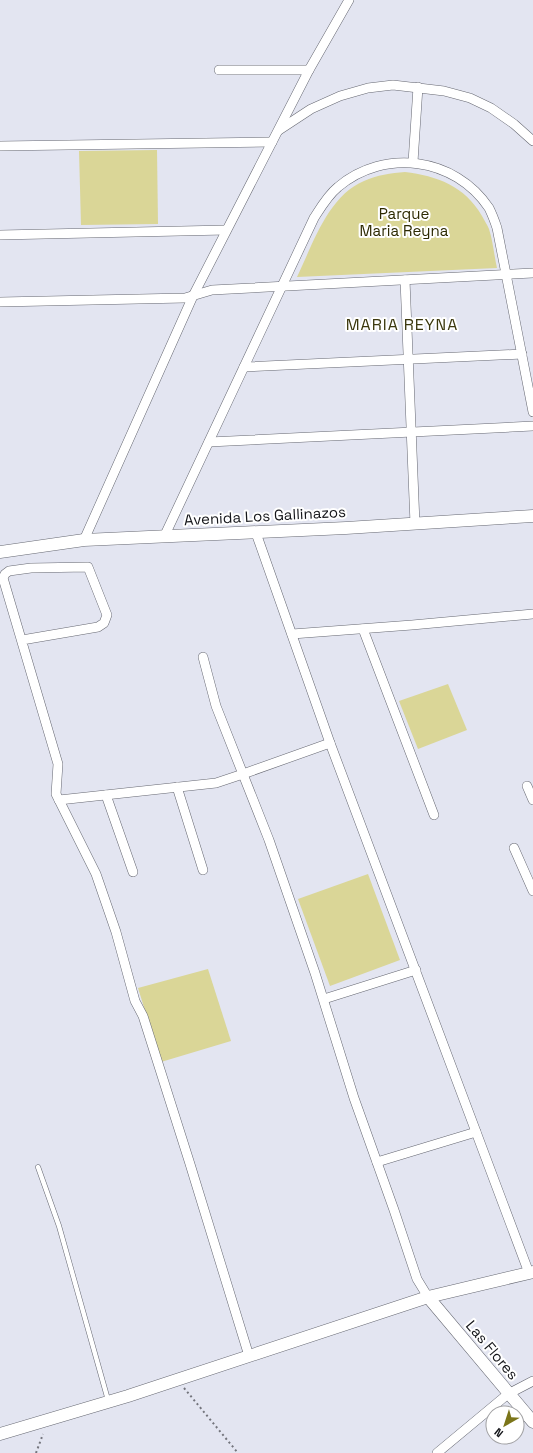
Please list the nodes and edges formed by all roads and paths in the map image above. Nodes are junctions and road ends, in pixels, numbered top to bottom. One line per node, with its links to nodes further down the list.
1 (349, 0): 3 (street)
2 (220, 70): 3 (street)
3 (309, 70): 5 (street)
4 (418, 87): 5 (street); 6 (street); 9 (street)
5 (278, 130): 7 (street)
6 (533, 141)
7 (272, 142): 8 (street); 10 (street)
8 (0, 146)
9 (414, 162): 13 (street); 15 (street)
10 (226, 230): 11 (street); 16 (street)
11 (0, 235)
12 (533, 273): 13 (street)
13 (506, 275): 14 (street); 18 (street)
14 (405, 280): 15 (street); 19 (street)
15 (282, 286): 16 (street); 20 (street)
16 (192, 296): 17 (street); 29 (street)
17 (0, 302)
18 (522, 354): 19 (street); 21 (street)
19 (408, 359): 20 (street); 23 (street)
20 (244, 367): 24 (street)
21 (533, 412)
22 (533, 426): 23 (street)
23 (412, 432): 24 (street); 26 (street)
24 (209, 442): 28 (street)
25 (533, 516): 26 (street, Avenida Los Gallinazos)
26 (415, 524): 27 (street, Avenida Los Gallinazos)
27 (257, 535): 28 (street, Avenida Los Gallinazos); 33 (street)
28 (164, 537): 29 (street, Avenida Los Gallinazos)
29 (84, 540): 30 (street, Avenida Los Gallinazos)
30 (0, 552)
31 (533, 614): 32 (street)
32 (363, 629): 33 (street); 43 (street)
33 (292, 634): 36 (street)
34 (22, 640): 34 (street); 41 (street)
35 (203, 657): 37 (street)
36 (330, 743): 37 (street); 48 (street)
37 (243, 774): 39 (street); 49 (street)
38 (527, 786): 42 (street)
39 (177, 787): 40 (street); 45 (street)
40 (106, 795): 41 (street); 46 (street)
41 (59, 800): 55 (street)
42 (533, 800)
43 (434, 815)
44 (514, 848): 47 (street)
45 (203, 870)
46 (133, 872)
47 (533, 891)
48 (416, 970): 49 (street); 50 (street)
49 (324, 999): 51 (street)
50 (476, 1132): 51 (street); 53 (street)
51 (377, 1162): 54 (street)
52 (38, 1167): 59 (lane)
53 (531, 1272): 54 (street)
54 (428, 1297): 55 (street); 58 (street, Las Flores)
55 (249, 1356): 56 (street)
56 (177, 1380): 59 (street); 64 (path)
57 (533, 1381): 58 (street)
58 (508, 1394): 61 (street, Las Flores); 65 (street)
59 (108, 1402): 60 (street)
60 (48, 1420): 62 (street); 63 (path)
61 (533, 1422)
62 (0, 1434)
63 (36, 1453)
64 (238, 1453)
65 (437, 1453)

